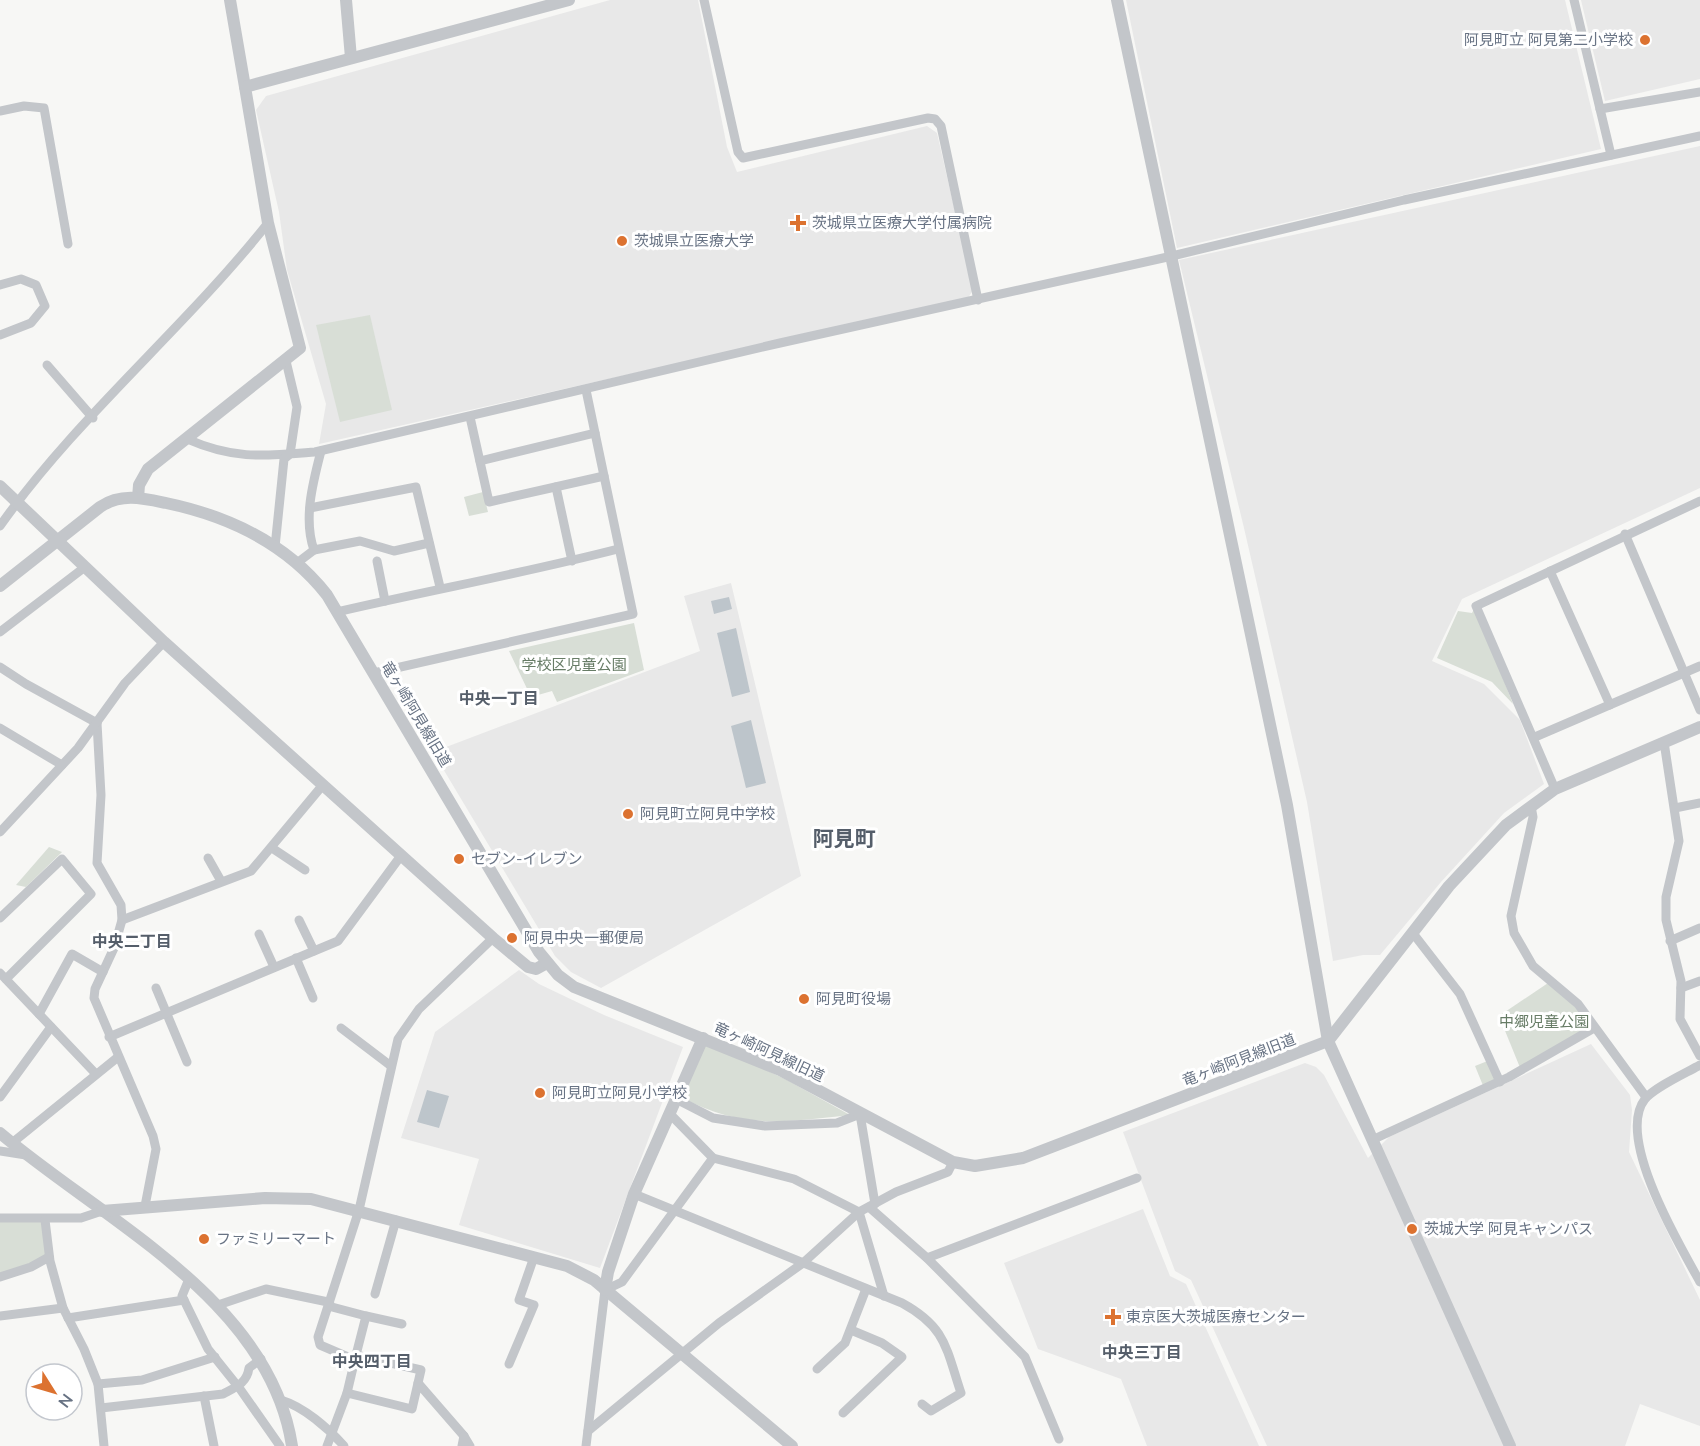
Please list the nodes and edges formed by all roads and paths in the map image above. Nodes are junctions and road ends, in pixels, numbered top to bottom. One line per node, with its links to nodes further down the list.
1 (230, 0): 8 (street)
2 (346, 0): 7 (street)
3 (569, 0): 7 (street)
4 (704, 0): 18 (street)
5 (1117, 0): 16 (street)
6 (1574, 0): 10 (street)
7 (351, 58): 8 (street)
8 (244, 87): 14 (street)
9 (1700, 92): 10 (street)
10 (1600, 109): 13 (street)
11 (0, 111): 15 (street)
12 (1700, 136): 13 (street)
13 (1611, 156): 16 (street)
14 (268, 223): 20 (street); 24 (street)
15 (68, 244)
16 (1172, 256): 18 (street); 103 (street)
17 (0, 285): 19 (street)
18 (978, 300): 22 (street)
19 (0, 335)
20 (286, 361): 26 (street); 28 (street)
21 (47, 365): 24 (street)
22 (586, 390): 23 (street); 25 (street)
23 (470, 417): 27 (street); 29 (street)
24 (93, 418): 34 (street)
25 (595, 433): 29 (street); 30 (street)
26 (187, 439): 28 (street); 33 (street)
27 (321, 451): 28 (street); 36 (street)
28 (290, 454): 41 (street)
29 (480, 461): 32 (street)
30 (604, 476): 32 (street); 42 (street)
31 (0, 486): 34 (street)
32 (556, 487): 45 (street)
33 (138, 498): 39 (street, 竜ヶ崎阿見線旧道); 41 (street, 竜ヶ崎阿見線旧道)
34 (17, 502): 37 (street); 39 (street)
35 (1700, 502): 38 (street)
36 (310, 508): 40 (street); 43 (street)
37 (0, 526)
38 (1625, 534): 48 (street); 58 (street)
39 (57, 541): 47 (street); 49 (street, 竜ヶ崎阿見線旧道)
40 (429, 543): 43 (street); 50 (street)
41 (275, 547): 46 (street, 竜ヶ崎阿見線旧道)
42 (618, 549): 45 (street); 57 (street)
43 (314, 550): 46 (street)
44 (376, 561): 51 (street)
45 (572, 561): 50 (street)
46 (297, 563): 52 (street, 竜ヶ崎阿見線旧道)
47 (85, 567): 53 (street); 54 (street)
48 (1550, 571): 59 (street); 64 (street)
49 (0, 586)
50 (440, 587): 51 (street)
51 (385, 601): 52 (street)
52 (338, 612): 57 (street, 竜ヶ崎阿見線旧道)
53 (0, 632)
54 (164, 642): 61 (street); 67 (street)
55 (1700, 666): 58 (street)
56 (0, 667): 61 (street)
57 (374, 673): 88 (street, 竜ヶ崎阿見線旧道)
58 (1685, 673): 59 (street); 60 (street)
59 (1610, 705): 64 (street)
60 (1700, 710)
61 (97, 723): 66 (street); 79 (street)
62 (1700, 727): 65 (street)
63 (0, 728): 66 (street)
64 (1535, 737): 68 (street)
65 (1664, 742): 68 (street); 71 (street)
66 (62, 765): 72 (street)
67 (322, 786): 73 (street); 74 (street)
68 (1556, 789): 70 (street)
69 (1700, 803): 71 (street)
70 (1531, 806): 82 (street); 100 (street)
71 (1676, 808): 85 (street)
72 (0, 832)
73 (272, 848): 76 (street); 77 (street)
74 (400, 857): 84 (street); 86 (street)
75 (208, 858): 77 (street)
76 (305, 870)
77 (221, 881): 79 (street)
78 (0, 918): 91 (street)
79 (122, 920): 90 (street)
80 (299, 920): 86 (street)
81 (1700, 928): 85 (street)
82 (1412, 932): 103 (street); 110 (street)
83 (259, 934): 89 (street)
84 (493, 938): 88 (street); 108 (street)
85 (1670, 942): 94 (street)
86 (314, 951): 87 (street)
87 (296, 958): 89 (street); 95 (street)
88 (547, 963): 102 (street, 竜ヶ崎阿見線旧道)
89 (274, 968): 96 (street)
90 (103, 972): 97 (street); 101 (street)
91 (3, 976): 97 (street)
92 (1700, 981): 94 (street)
93 (156, 988): 96 (street)
94 (1681, 988): 104 (street)
95 (313, 998)
96 (167, 1013): 101 (street); 106 (street)
97 (39, 1014): 98 (street)
98 (51, 1027): 109 (street); 111 (street)
99 (341, 1028): 108 (street)
100 (1594, 1028): 110 (street); 112 (street)
101 (109, 1037): 105 (street)
102 (703, 1038): 113 (street); 115 (street, 竜ヶ崎阿見線旧道)
103 (1328, 1041): 117 (street); 122 (street, 竜ヶ崎阿見線旧道)
104 (1700, 1056)
105 (118, 1057): 109 (street); 126 (street)
106 (186, 1062)
107 (1700, 1065): 112 (street)
108 (391, 1066): 128 (street)
109 (95, 1073): 118 (street)
110 (1500, 1082): 117 (street)
111 (0, 1097)
112 (1646, 1097): 140 (street)
113 (676, 1100): 114 (street); 115 (street)
114 (669, 1113): 121 (street); 124 (street)
115 (860, 1114): 122 (street, 竜ヶ崎阿見線旧道); 125 (street)
116 (0, 1133): 118 (street)
117 (1372, 1140): 182 (street)
118 (12, 1143): 120 (street)
119 (0, 1151): 120 (street)
120 (26, 1155): 129 (street)
121 (713, 1158): 127 (street); 130 (street)
122 (953, 1162): 125 (street)
123 (1137, 1179): 136 (street)
124 (634, 1194): 127 (street); 142 (street)
125 (872, 1205): 130 (street); 136 (street)
126 (146, 1206): 128 (street); 129 (street)
127 (675, 1209): 137 (street); 142 (street)
128 (359, 1210): 133 (street); 146 (street)
129 (102, 1212): 132 (street); 139 (street)
130 (859, 1212): 137 (street); 144 (street)
131 (0, 1218): 132 (street)
132 (45, 1220): 134 (street)
133 (396, 1220): 135 (street); 143 (street)
134 (49, 1257): 138 (street); 148 (street)
135 (534, 1257): 142 (street); 158 (street)
136 (927, 1258): 171 (street)
137 (803, 1263): 141 (street); 154 (street)
138 (0, 1277)
139 (189, 1280): 145 (street); 147 (street)
140 (1700, 1282)
141 (866, 1289): 144 (street); 153 (street)
142 (606, 1290): 154 (street); 169 (street)
143 (375, 1294)
144 (884, 1296): 166 (street)
145 (184, 1300): 151 (street); 155 (street)
146 (328, 1302): 147 (street); 150 (street); 156 (street)
147 (218, 1305): 157 (street)
148 (63, 1308): 149 (street); 151 (street)
149 (0, 1316)
150 (366, 1316): 152 (street); 156 (street)
151 (68, 1318): 161 (street)
152 (402, 1324)
153 (851, 1330): 159 (street); 168 (street)
154 (682, 1356): 169 (street); 181 (street)
155 (215, 1357): 161 (street); 162 (street)
156 (356, 1358): 160 (street); 163 (street)
157 (261, 1359): 162 (street); 165 (street)
158 (509, 1364)
159 (816, 1369)
160 (418, 1383): 163 (street); 172 (street)
161 (98, 1384): 167 (street)
162 (238, 1386): 164 (street); 175 (street)
163 (347, 1393): 170 (street)
164 (204, 1396): 167 (street); 174 (street)
165 (281, 1400): 170 (street); 176 (street)
166 (922, 1404)
167 (101, 1408): 173 (street)
168 (843, 1413)
169 (588, 1431): 180 (street)
170 (333, 1434): 177 (street); 178 (street)
171 (1059, 1439)
172 (463, 1441): 179 (street)
173 (104, 1446)
174 (214, 1446)
175 (280, 1446)
176 (292, 1446)
177 (327, 1446)
178 (344, 1446)
179 (471, 1446)
180 (586, 1446)
181 (792, 1446)
182 (1510, 1446)

